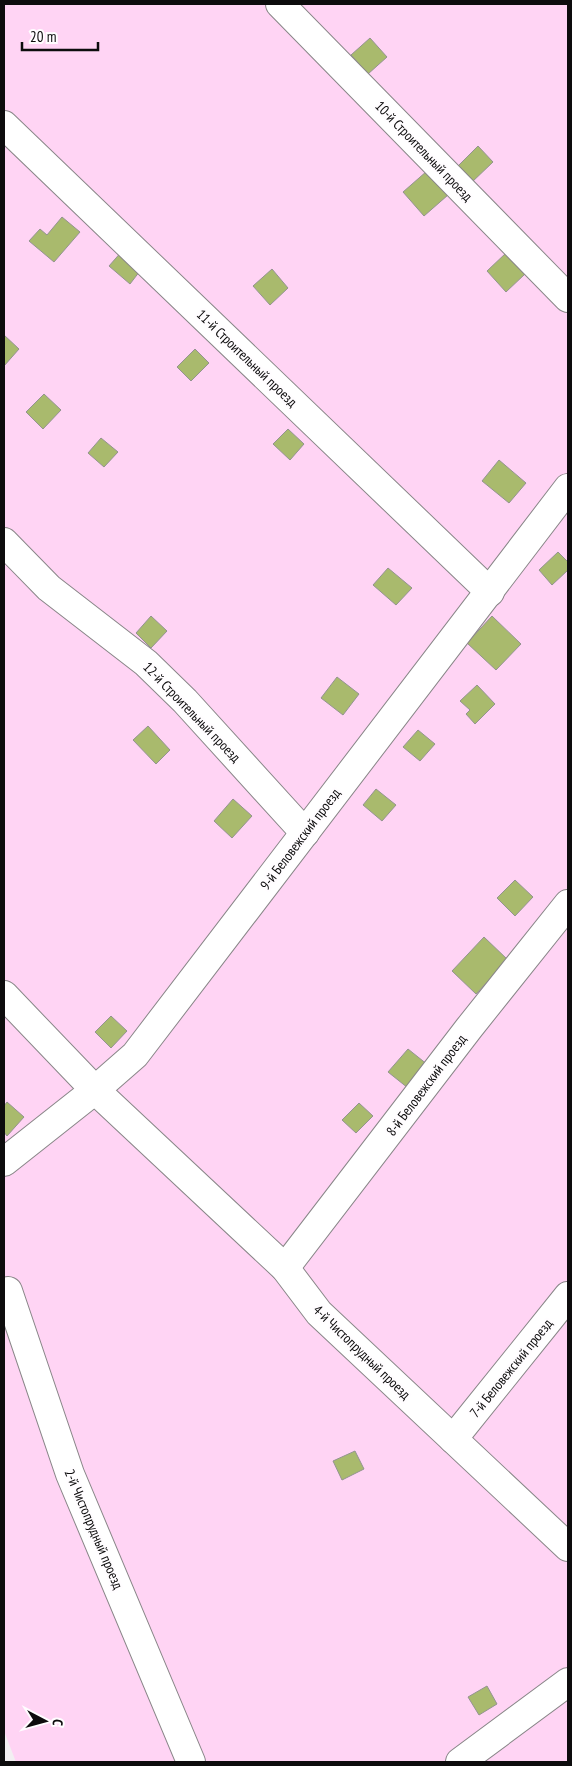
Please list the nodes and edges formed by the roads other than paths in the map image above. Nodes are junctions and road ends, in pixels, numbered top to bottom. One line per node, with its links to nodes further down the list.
1 (280, 4): 3 (lane, 10-й Строительный проезд)
2 (4, 124): 6 (lane, 11-й Строительный проезд)
3 (568, 298)
4 (568, 488): 6 (lane, 9-й Беловежский проезд)
5 (4, 542): 7 (lane, 12-й Строительный проезд)
6 (490, 592): 7 (lane, 9-й Беловежский проезд)
7 (305, 833): 10 (lane, 9-й Беловежский проезд)
8 (568, 904): 12 (lane, 8-й Беловежский проезд)
9 (4, 994): 10 (lane, 4-й Чистопрудный проезд)
10 (95, 1090): 11 (lane, 9-й Беловежский проезд); 12 (lane, 4-й Чистопрудный проезд)
11 (4, 1162)
12 (285, 1268): 15 (lane, 4-й Чистопрудный проезд)
13 (8, 1291): 19 (lane, 2-й Чистопрудный проезд)
14 (568, 1296): 15 (lane, 7-й Беловежский проезд)
15 (453, 1440): 16 (lane, 4-й Чистопрудный проезд)
16 (568, 1547)
17 (568, 1682): 18 (lane)
18 (474, 1758)
19 (191, 1762)

